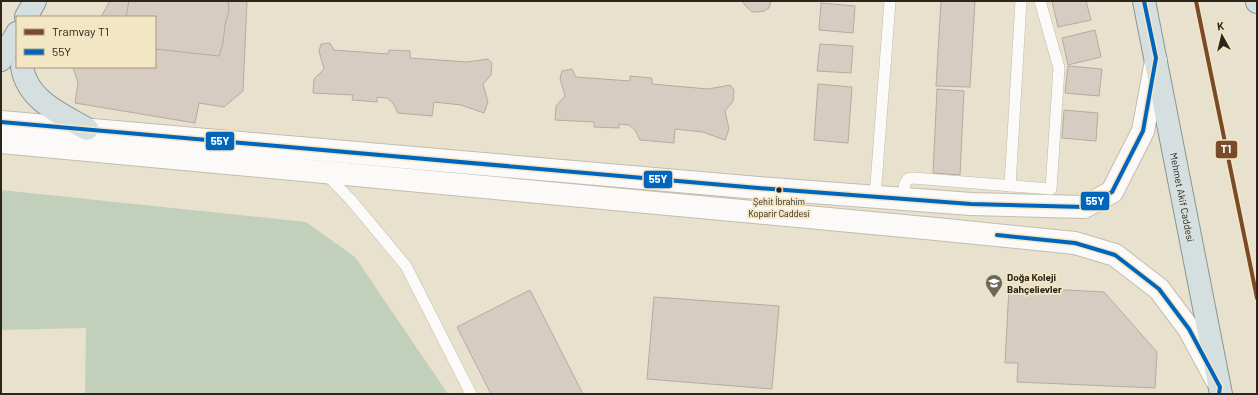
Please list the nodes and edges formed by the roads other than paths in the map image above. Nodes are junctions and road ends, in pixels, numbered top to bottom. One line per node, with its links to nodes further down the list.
1 (35, 1): 6 (main road)
2 (890, 1): 16 (lane)
3 (1021, 1): 15 (lane)
4 (1040, 1): 15 (lane)
5 (1144, 1): 8 (main road, Mehmet Akif Caddesi)
6 (27, 16)
7 (16, 35): 9 (main road)
8 (1156, 58): 17 (street); 18 (main road, Mehmet Akif Caddesi)
9 (1, 60)
10 (22, 68): 12 (main road)
11 (1, 122): 12 (street)
12 (87, 128): 16 (street)
13 (1, 142): 14 (street)
14 (324, 172): 18 (street); 19 (lane)
15 (1010, 186): 17 (lane)
16 (875, 197): 17 (street)
17 (903, 199)
18 (1220, 392)
19 (471, 394)

